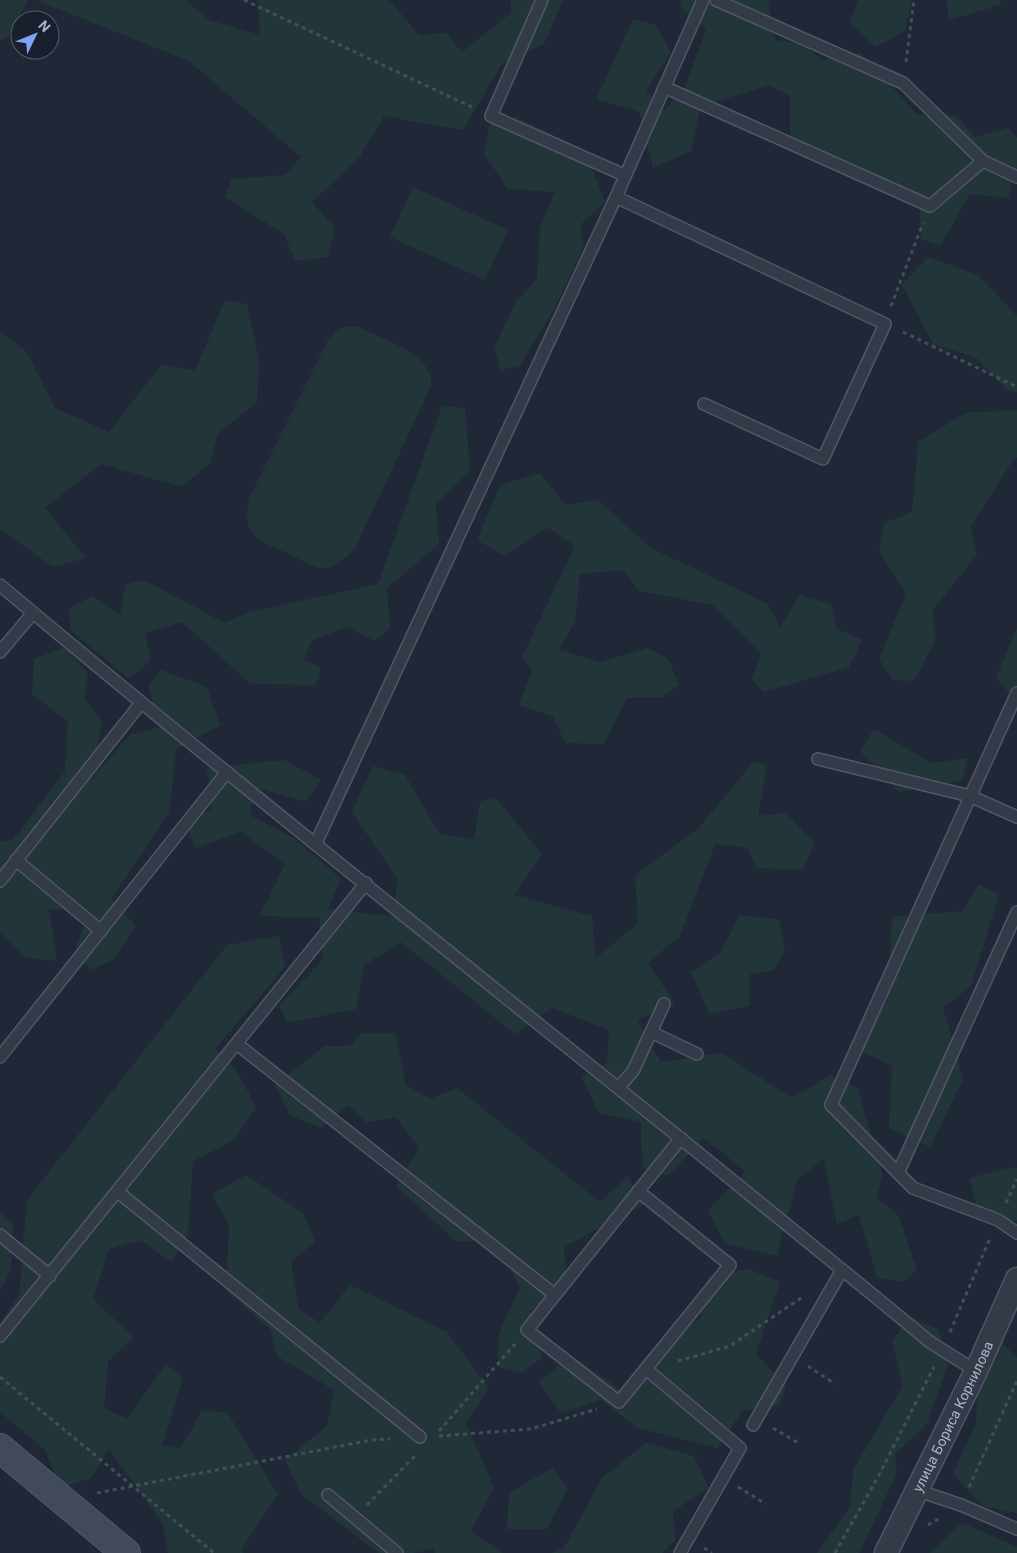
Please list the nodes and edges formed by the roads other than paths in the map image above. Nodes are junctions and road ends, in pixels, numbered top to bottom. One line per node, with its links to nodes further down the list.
1 (542, 0): 6 (lane)
2 (703, 0): 4 (lane)
3 (716, 0): 5 (lane)
4 (664, 87): 5 (lane); 6 (lane)
5 (983, 161): 7 (lane)
6 (624, 175): 8 (lane)
7 (1017, 177)
8 (616, 197): 9 (lane); 19 (lane)
9 (704, 404)
10 (0, 585): 11 (lane)
11 (33, 612): 12 (lane); 14 (lane)
12 (0, 652)
13 (1017, 693): 17 (lane)
14 (141, 702): 16 (lane); 20 (lane)
15 (818, 760): 17 (lane)
16 (227, 772): 19 (lane); 24 (lane)
17 (970, 796): 18 (lane); 32 (lane)
18 (1017, 817)
19 (316, 843): 22 (lane)
20 (16, 860): 21 (lane); 24 (lane)
21 (0, 881)
22 (366, 883): 27 (lane); 30 (lane)
23 (1017, 912): 32 (lane)
24 (101, 931): 29 (lane)
25 (664, 1004): 26 (lane)
26 (651, 1032): 28 (lane); 30 (lane)
27 (237, 1044): 33 (lane); 40 (lane)
28 (697, 1054)
29 (0, 1057)
30 (619, 1087): 31 (lane)
31 (681, 1138): 34 (lane); 37 (lane)
32 (898, 1173): 35 (lane)
33 (118, 1192): 38 (lane); 45 (lane)
34 (638, 1192): 40 (lane); 42 (lane)
35 (1017, 1233)
36 (0, 1235): 38 (lane)
37 (842, 1270): 43 (lane); 44 (lane)
38 (50, 1276): 41 (lane)
39 (1017, 1279): 43 (street, улица Бориса Корнилова)
40 (555, 1295): 42 (lane)
41 (0, 1336)
42 (646, 1369): 52 (lane)
43 (976, 1370): 47 (street, улица Бориса Корнилова)
44 (755, 1422)
45 (420, 1437)
46 (0, 1448): 50 (street)
47 (919, 1491): 49 (lane); 53 (street, улица Бориса Корнилова)
48 (328, 1495): 51 (lane)
49 (1017, 1529)
50 (126, 1553)
51 (397, 1553)
52 (680, 1553)
53 (886, 1553)

